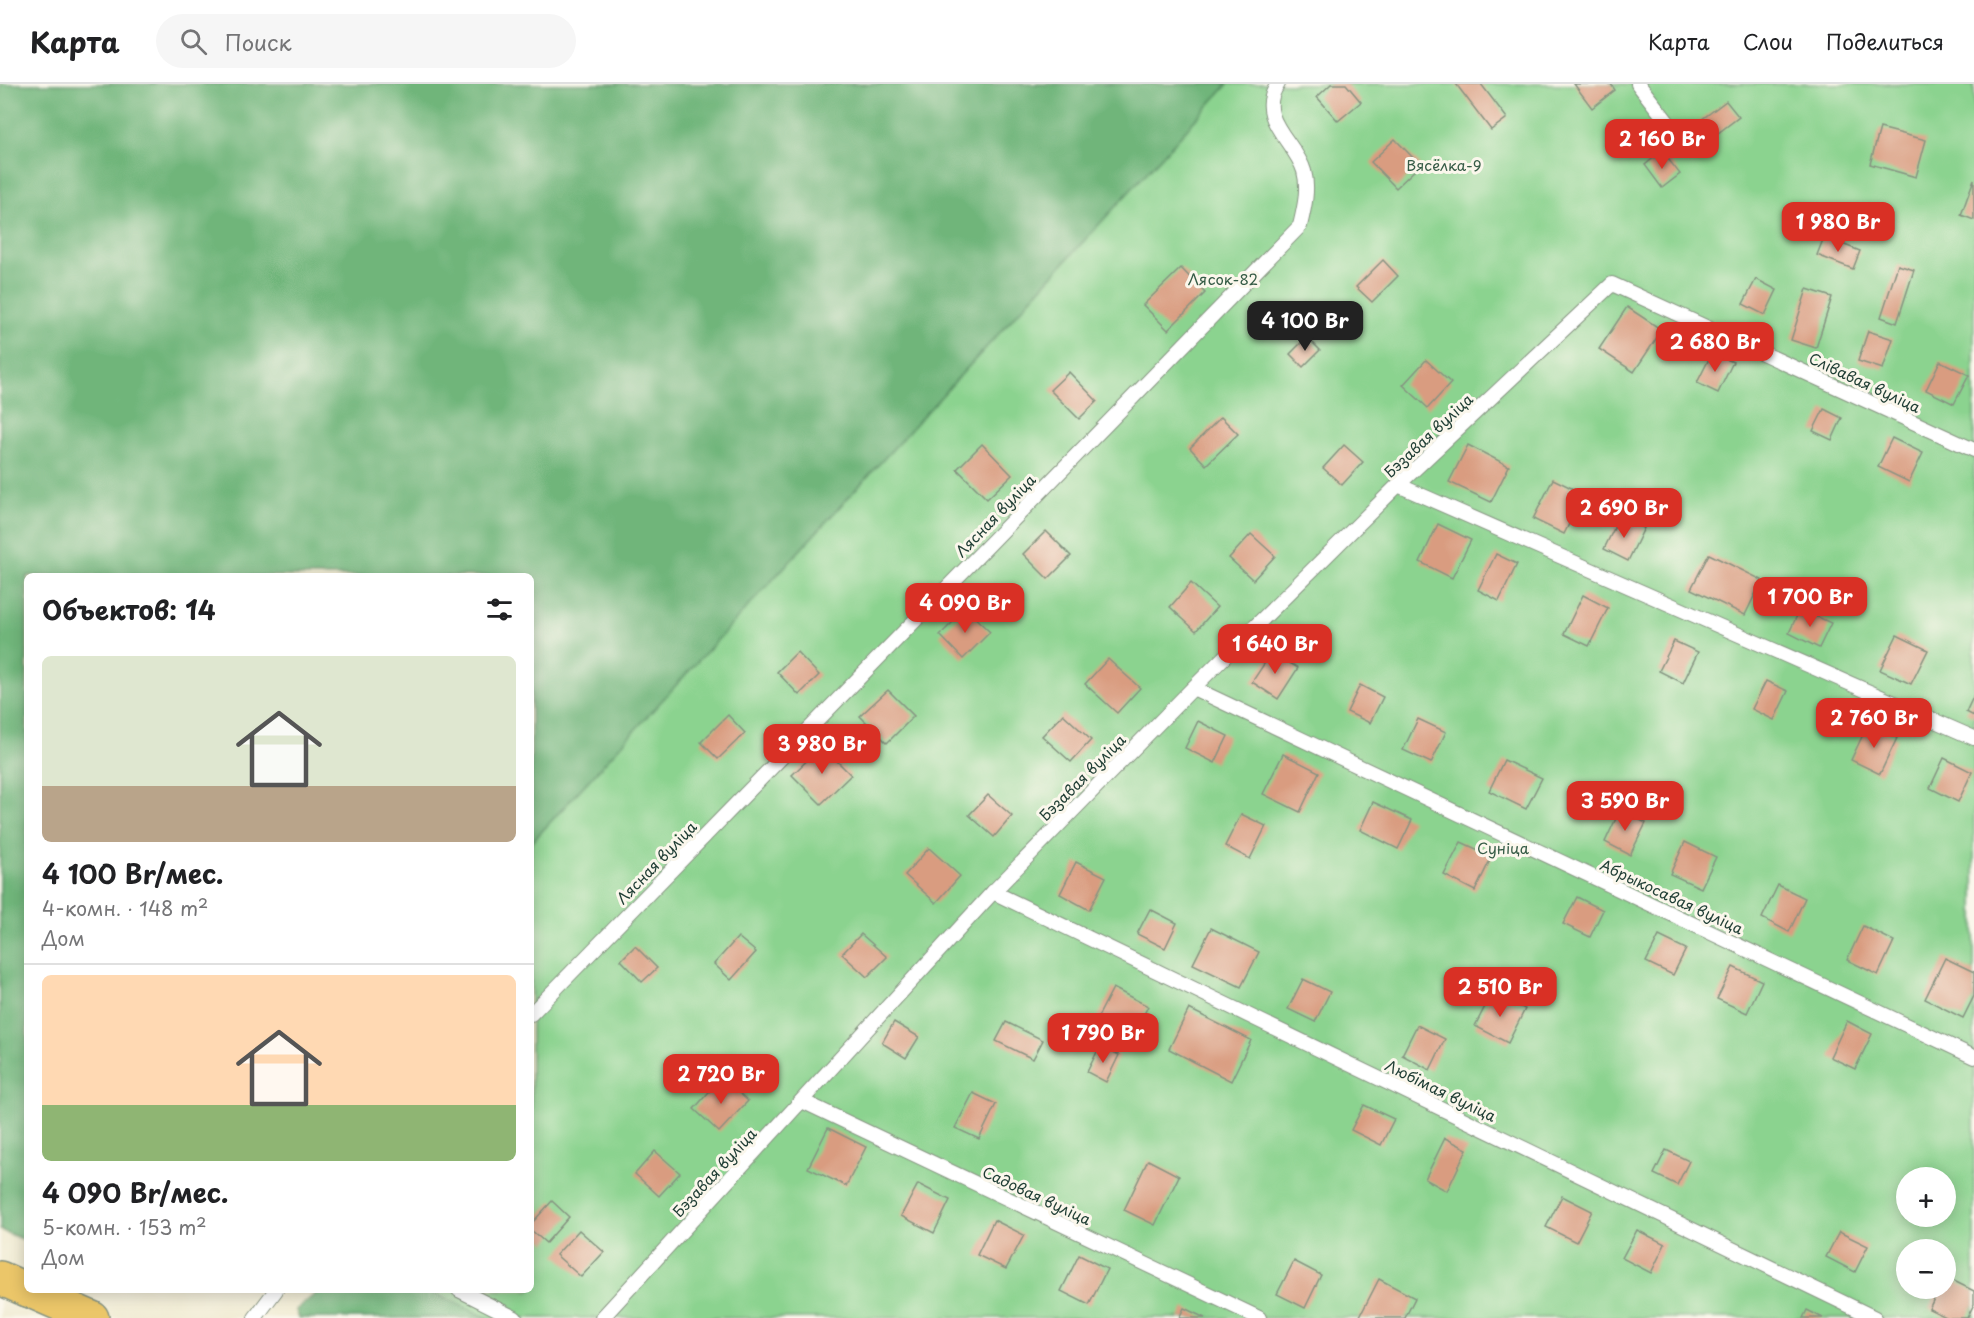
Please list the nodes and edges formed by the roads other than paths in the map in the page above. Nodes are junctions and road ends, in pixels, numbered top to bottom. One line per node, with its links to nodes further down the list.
1 (1278, 84): 10 (lane, Лясная вуліца)
2 (1638, 84): 3 (lane)
3 (1680, 138)
4 (1612, 284): 5 (lane, Слівавая вуліца); 6 (lane, Бэзавая вуліца)
5 (1974, 450)
6 (1398, 485): 7 (lane, Бэзавая вуліца); 8 (lane)
7 (1194, 688): 9 (lane, Бэзавая вуліца); 11 (lane, Абрыкосавая вуліца)
8 (1974, 738)
9 (993, 892): 12 (lane, Бэзавая вуліца); 23 (lane, Любімая вуліца)
10 (534, 1011)
11 (1974, 1057)
12 (802, 1101): 21 (lane, Бэзавая вуліца); 22 (lane, Садовая вуліца)
13 (0, 1278): 14 (highway)
14 (24, 1289)
15 (34, 1293): 18 (highway)
16 (274, 1293): 19 (lane)
17 (465, 1293): 20 (lane)
18 (92, 1318)
19 (255, 1318)
20 (515, 1318)
21 (602, 1318)
22 (1259, 1318)
23 (1875, 1318)

